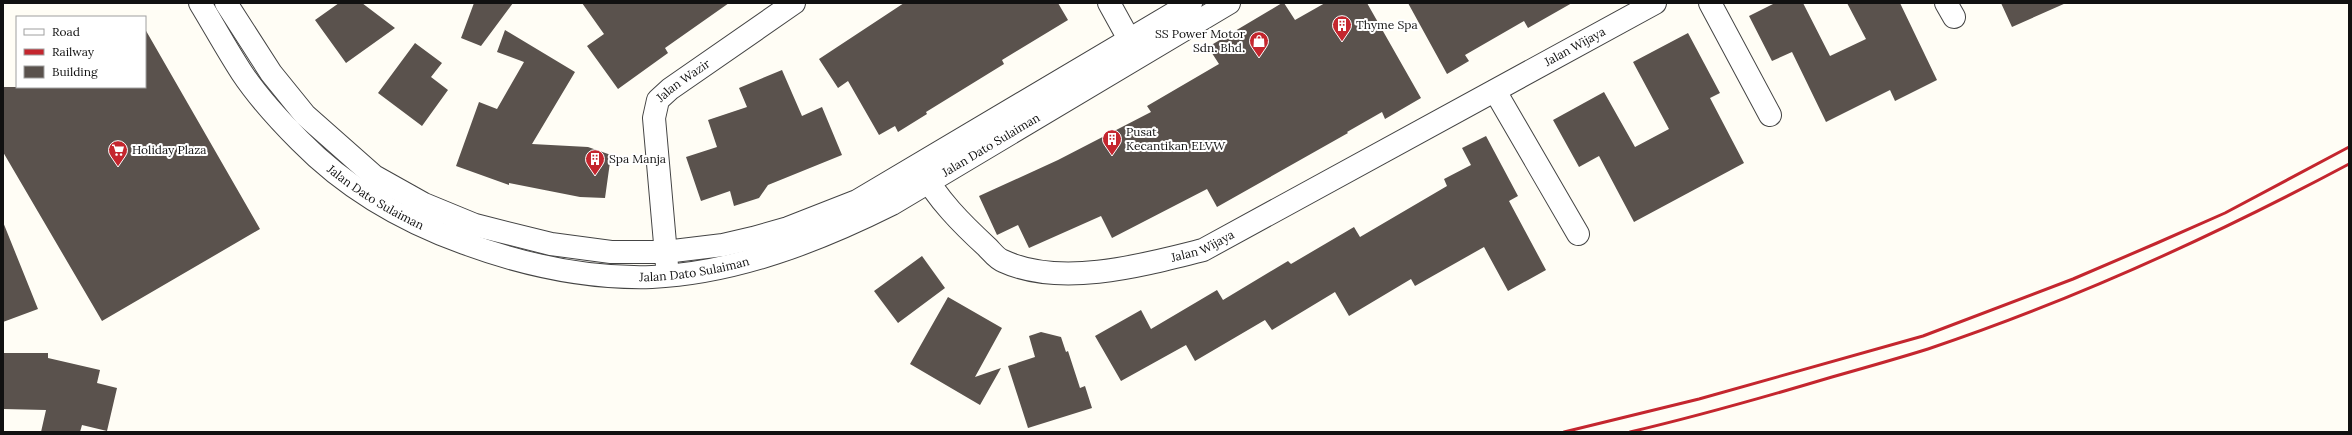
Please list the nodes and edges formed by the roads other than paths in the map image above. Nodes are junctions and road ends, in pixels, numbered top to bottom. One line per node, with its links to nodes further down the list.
1 (200, 3): 15 (street, Jalan Dato Sulaiman)
2 (226, 3): 14 (street, Jalan Dato Sulaiman)
3 (794, 3): 14 (street, Jalan Wazir)
4 (1109, 3): 9 (street)
5 (1191, 3): 9 (street, Jalan Dato Sulaiman)
6 (1229, 3): 9 (street, Jalan Dato Sulaiman)
7 (1655, 3): 10 (street, Jalan Wijaya)
8 (1710, 3): 11 (street)
9 (1134, 48): 12 (street, Jalan Dato Sulaiman)
10 (1495, 91): 12 (street, Jalan Wijaya); 13 (street)
11 (1770, 114)
12 (924, 174): 14 (street, Jalan Dato Sulaiman); 15 (street, Jalan Dato Sulaiman)
13 (1578, 234)
14 (666, 252): 15 (street, Jalan Wazir)
15 (668, 275)

